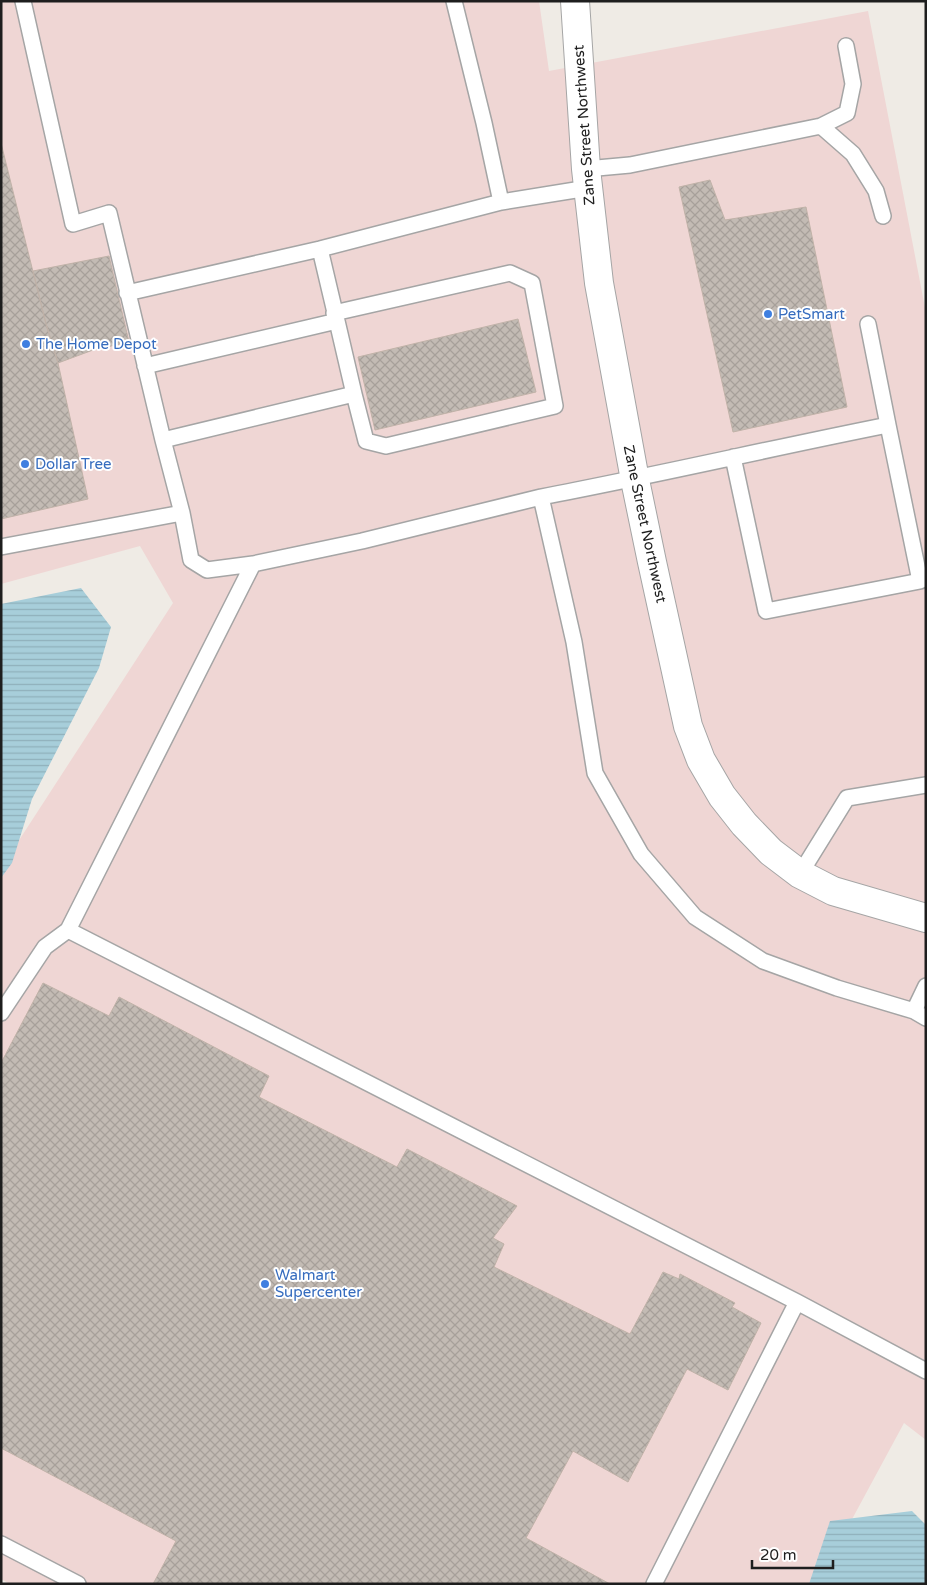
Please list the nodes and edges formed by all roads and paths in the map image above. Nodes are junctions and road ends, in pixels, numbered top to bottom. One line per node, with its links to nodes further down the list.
1 (23, 1): 10 (lane)
2 (454, 1): 7 (lane)
3 (575, 1): 6 (street, Zane Street Northwest)
4 (846, 46): 5 (lane)
5 (821, 126): 6 (lane); 8 (lane)
6 (587, 179): 7 (lane); 18 (street, Zane Street Northwest)
7 (501, 202): 9 (lane)
8 (883, 216)
9 (320, 249): 10 (lane); 11 (lane)
10 (127, 293): 13 (lane)
11 (336, 317): 13 (lane); 14 (lane); 14 (lane)
12 (868, 324): 15 (lane)
13 (145, 366): 16 (lane)
14 (354, 394): 16 (lane)
15 (888, 425): 17 (lane); 17 (lane)
16 (163, 440): 20 (lane)
17 (733, 458): 18 (lane)
18 (635, 480): 19 (lane); 24 (street, Zane Street Northwest)
19 (541, 497): 22 (lane); 29 (lane)
20 (182, 514): 21 (lane); 22 (lane)
21 (1, 547)
22 (253, 564): 26 (lane)
23 (926, 786): 24 (lane)
24 (800, 874): 25 (street, Zane Street Northwest)
25 (926, 918)
26 (68, 930): 28 (lane); 30 (lane)
27 (926, 986): 29 (lane)
28 (1, 1014)
29 (920, 1015)
30 (797, 1302): 31 (lane); 34 (lane)
31 (926, 1371)
32 (1, 1544): 33 (lane)
33 (78, 1584)
34 (654, 1584)

